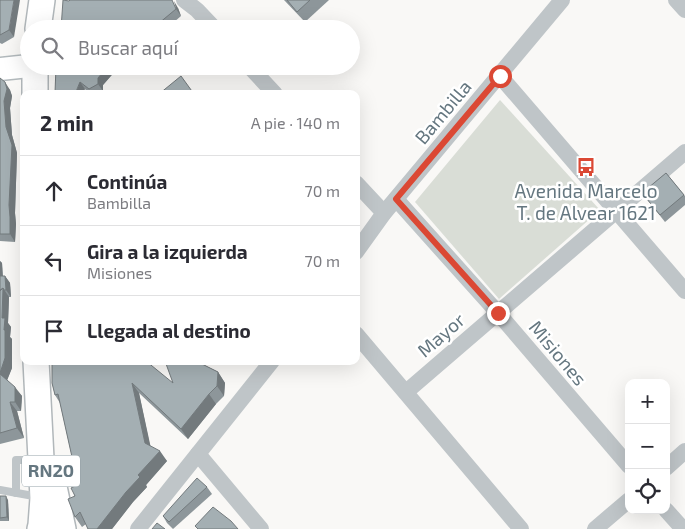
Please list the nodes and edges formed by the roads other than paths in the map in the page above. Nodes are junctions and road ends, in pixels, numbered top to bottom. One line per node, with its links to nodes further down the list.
1 (42, 0): 6 (main road)
2 (184, 0): 7 (street)
3 (562, 0): 12 (street, Bambilla)
4 (676, 0): 5 (street)
5 (685, 10)
6 (39, 20)
7 (206, 20)
8 (20, 67): 9 (main road)
9 (0, 68)
10 (36, 75): 13 (main road)
11 (257, 75): 14 (street)
12 (500, 76): 17 (street, Bambilla); 18 (street)
13 (35, 90)
14 (270, 90)
15 (685, 152): 18 (street, Mayor)
16 (360, 187): 19 (street)
17 (396, 199): 19 (street, Bambilla); 22 (street, Misiones)
18 (617, 211): 21 (street); 22 (street, Mayor)
19 (384, 213): 20 (street, Bambilla)
20 (360, 246)
21 (685, 291)
22 (498, 313): 26 (street, Mayor); 31 (street, Misiones)
23 (360, 339): 26 (street)
24 (36, 365): 27 (main road, RN20)
25 (269, 365): 29 (street)
26 (406, 392): 42 (street)
27 (40, 413): 30 (main road, RN20); 39 (main road, RN20)
28 (685, 451): 32 (street)
29 (198, 454): 40 (street); 41 (street)
30 (41, 460): 34 (lane); 35 (main road, RN20)
31 (625, 461)
32 (670, 464)
33 (0, 490): 34 (lane)
34 (16, 493): 35 (lane)
35 (43, 498): 38 (main road, RN20)
36 (625, 503): 43 (street)
37 (670, 514): 44 (street)
38 (40, 529)
39 (63, 529)
40 (138, 529)
41 (262, 529)
42 (521, 529)
43 (595, 529)
44 (683, 529)

